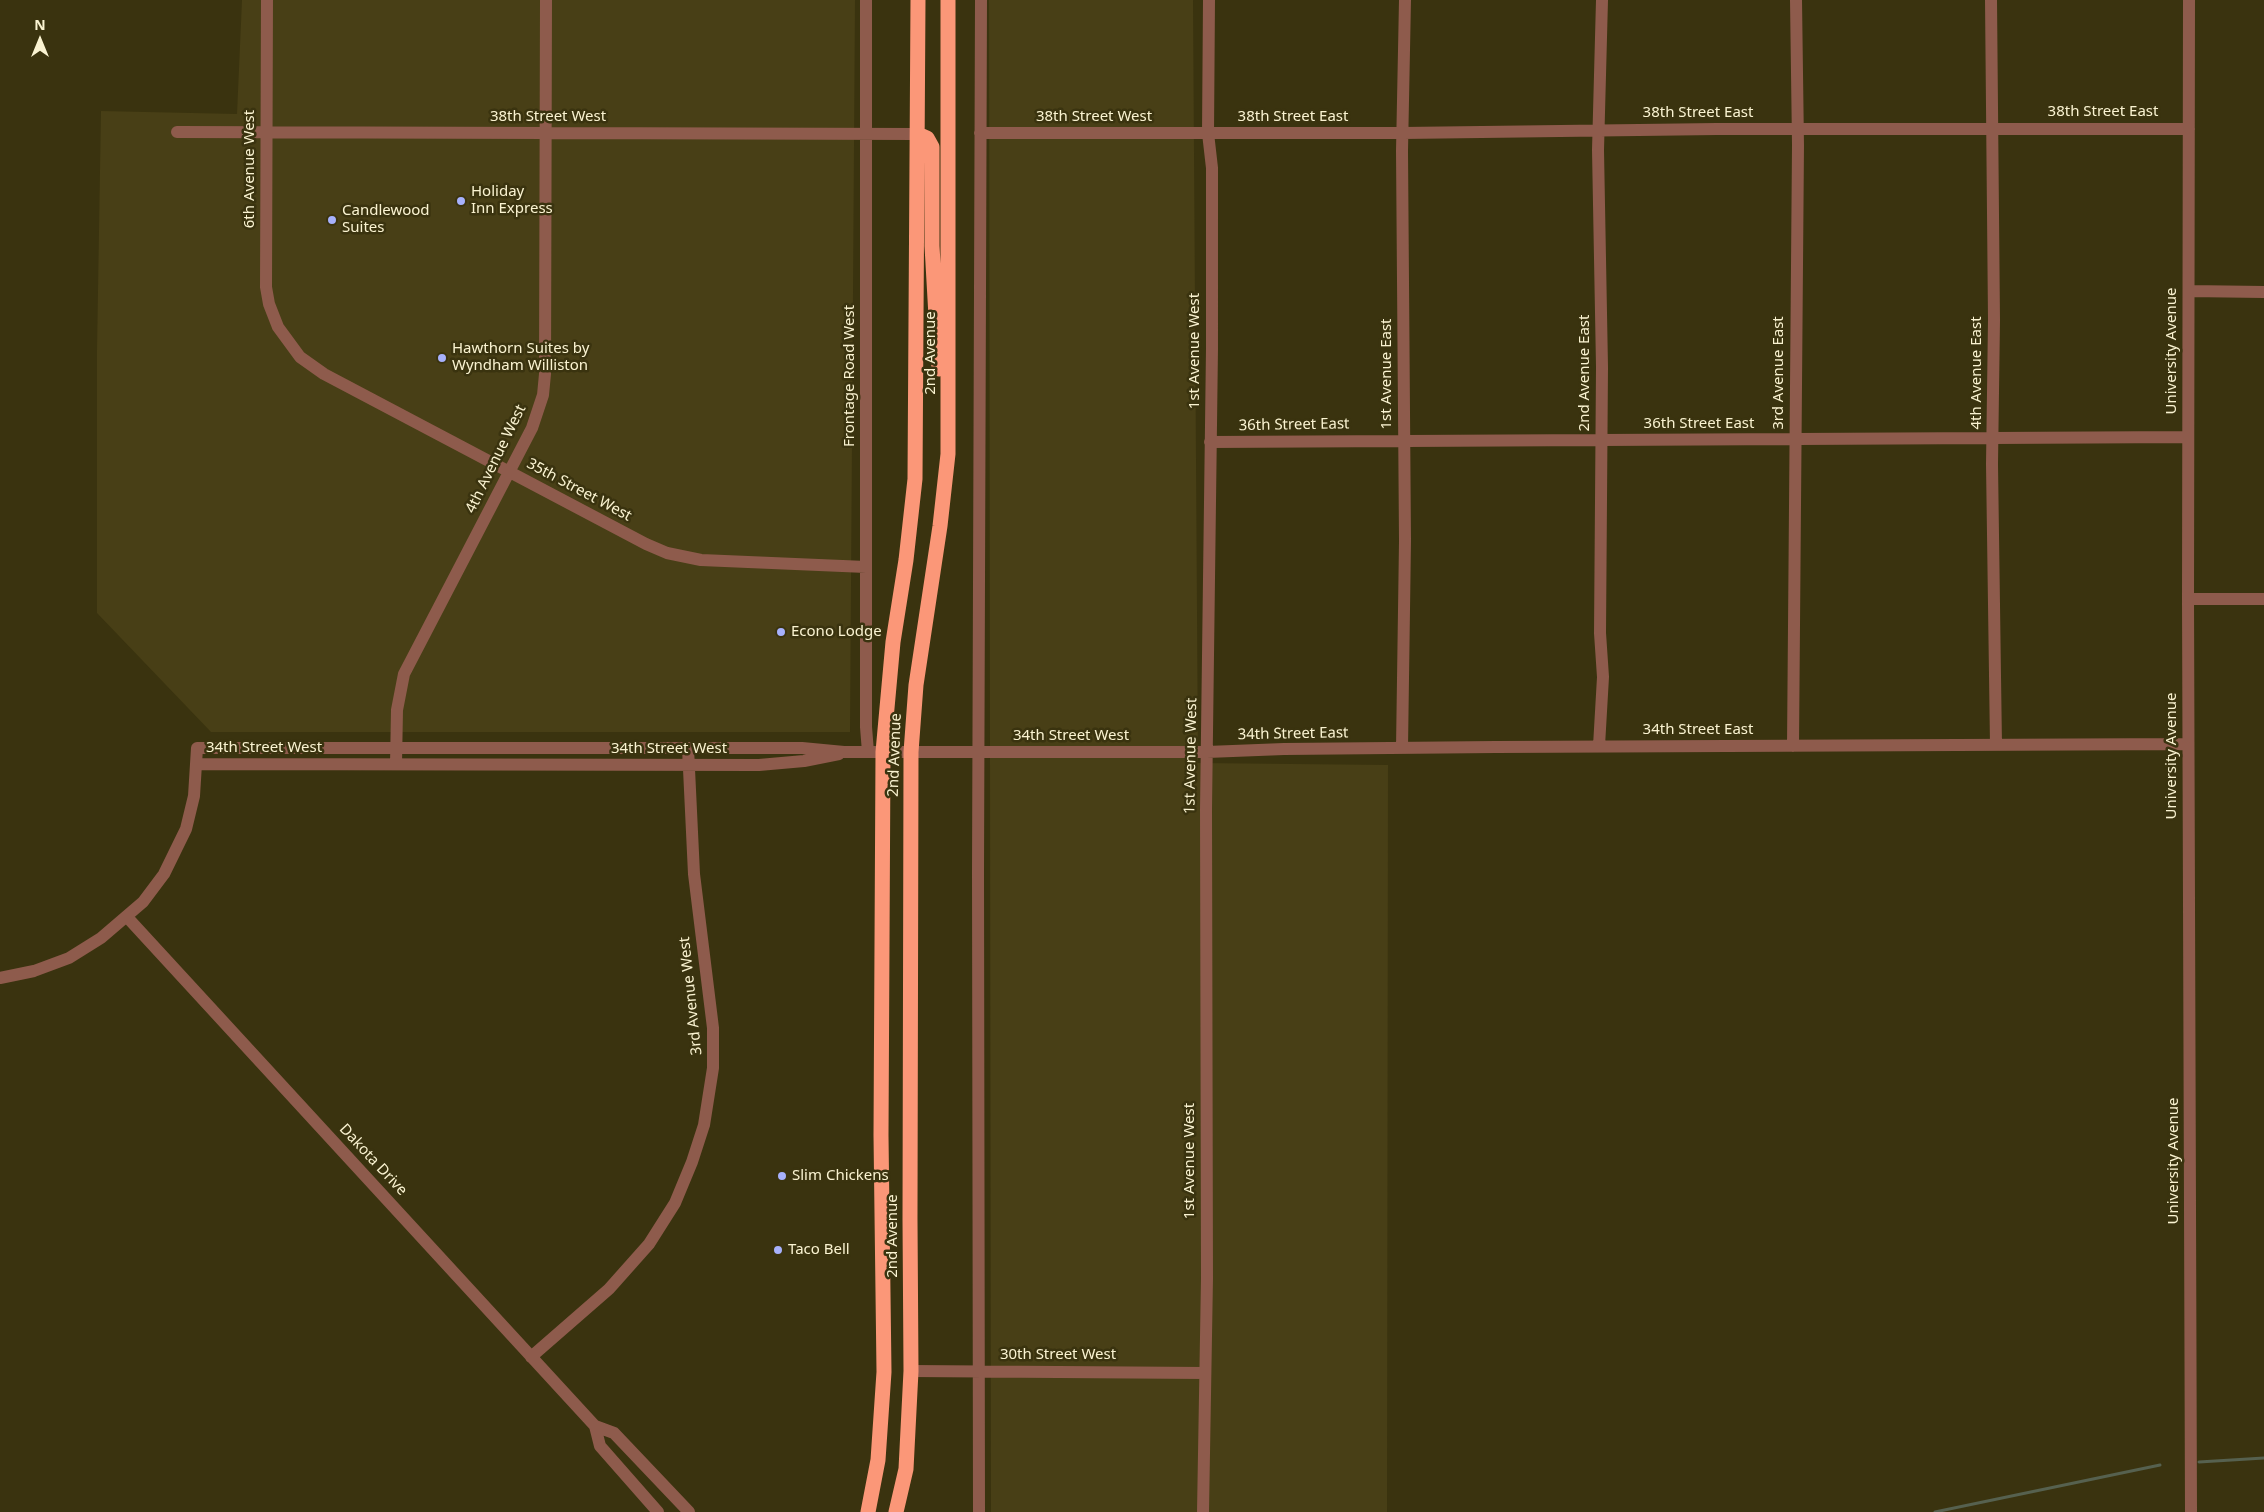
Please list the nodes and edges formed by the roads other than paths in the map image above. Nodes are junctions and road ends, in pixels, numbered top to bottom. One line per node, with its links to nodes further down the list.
1 (268, 0): 18 (street, 6th Avenue West)
2 (546, 0): 19 (street, 4th Avenue West)
3 (866, 0): 21 (street, Frontage Road West)
4 (918, 0): 22 (highway, 2nd Avenue)
5 (948, 0): 35 (highway, 2nd Avenue)
6 (981, 0): 23 (street)
7 (1209, 0): 24 (street, 1st Avenue West)
8 (1405, 0): 20 (street, 1st Avenue East)
9 (1602, 0): 16 (street, 2nd Avenue East)
10 (1796, 0): 14 (street, 3rd Avenue East)
11 (1991, 0): 13 (street, 4th Avenue East)
12 (2190, 0): 15 (street, University Avenue)
13 (1991, 128): 14 (street, 38th Street East); 15 (street, 38th Street East); 29 (street, 4th Avenue East)
14 (1797, 129): 16 (street, 38th Street East); 31 (street, 3rd Avenue East)
15 (2189, 129): 25 (street, University Avenue)
16 (1598, 130): 20 (street, 38th Street East); 30 (street, 2nd Avenue East)
17 (177, 132): 18 (street, 38th Street West)
18 (267, 133): 19 (street, 38th Street West); 27 (street, 6th Avenue West)
19 (546, 133): 21 (street, 38th Street West); 34 (street, 4th Avenue West)
20 (1403, 133): 24 (street, 38th Street East); 32 (street, 1st Avenue East)
21 (866, 134): 22 (street, 38th Street West); 36 (street, Frontage Road West)
22 (918, 134): 35 (highway); 47 (highway, 2nd Avenue)
23 (980, 134): 24 (street, 38th Street West); 49 (street)
24 (1208, 134): 33 (street, 1st Avenue West)
25 (2189, 291): 26 (street); 28 (street, University Avenue)
26 (2264, 292)
27 (282, 336): 34 (street, 35th Street West)
28 (2188, 437): 29 (street, 36th Street East); 37 (street, University Avenue)
29 (1992, 438): 31 (street, 36th Street East); 40 (street, 4th Avenue East)
30 (1601, 440): 31 (street, 36th Street East); 32 (street, 36th Street East); 41 (street, 2nd Avenue East)
31 (1796, 440): 42 (street, 3rd Avenue East)
32 (1404, 441): 33 (street, 36th Street East); 45 (street, 1st Avenue East)
33 (1210, 442): 50 (street, 1st Avenue West)
34 (509, 471): 36 (street, 35th Street West); 43 (street, 4th Avenue West)
35 (942, 506): 48 (highway, 2nd Avenue)
36 (866, 567): 47 (street, Frontage Road West)
37 (2188, 599): 38 (street); 39 (street, University Avenue)
38 (2264, 599)
39 (2188, 744): 40 (street, 34th Street East); 67 (street, University Avenue)
40 (1996, 745): 42 (street, 34th Street East)
41 (1599, 746): 42 (street, 34th Street East); 45 (street, 34th Street East)
42 (1793, 746)
43 (396, 748): 44 (street, 34th Street West); 51 (street, 34th Street West); 52 (street, 4th Avenue West)
44 (688, 748): 46 (street, 34th Street West); 53 (street, 3rd Avenue West)
45 (1402, 748): 50 (street, 34th Street East)
46 (844, 752): 47 (street, 34th Street West); 53 (street, 34th Street West)
47 (875, 752): 48 (street, 34th Street West); 63 (highway, 2nd Avenue)
48 (911, 752): 49 (street, 34th Street West); 57 (highway, 2nd Avenue)
49 (979, 752): 50 (street, 34th Street West); 58 (street)
50 (1207, 752): 59 (street, 1st Avenue West)
51 (197, 764): 52 (street, 34th Street West); 54 (street)
52 (396, 764): 53 (street, 34th Street West)
53 (689, 765): 56 (street, 3rd Avenue West)
54 (127, 917): 55 (street); 56 (street, Dakota Drive)
55 (0, 978)
56 (531, 1357): 60 (street, Dakota Drive)
57 (911, 1371): 58 (street, 30th Street West); 64 (highway, 2nd Avenue)
58 (979, 1371): 59 (street, 30th Street West); 65 (street)
59 (1205, 1373): 66 (street, 1st Avenue West)
60 (594, 1426): 61 (street, Dakota Drive); 62 (street, Dakota Drive)
61 (658, 1512)
62 (689, 1512)
63 (868, 1512)
64 (896, 1512)
65 (979, 1512)
66 (1203, 1512)
67 (2191, 1512)

